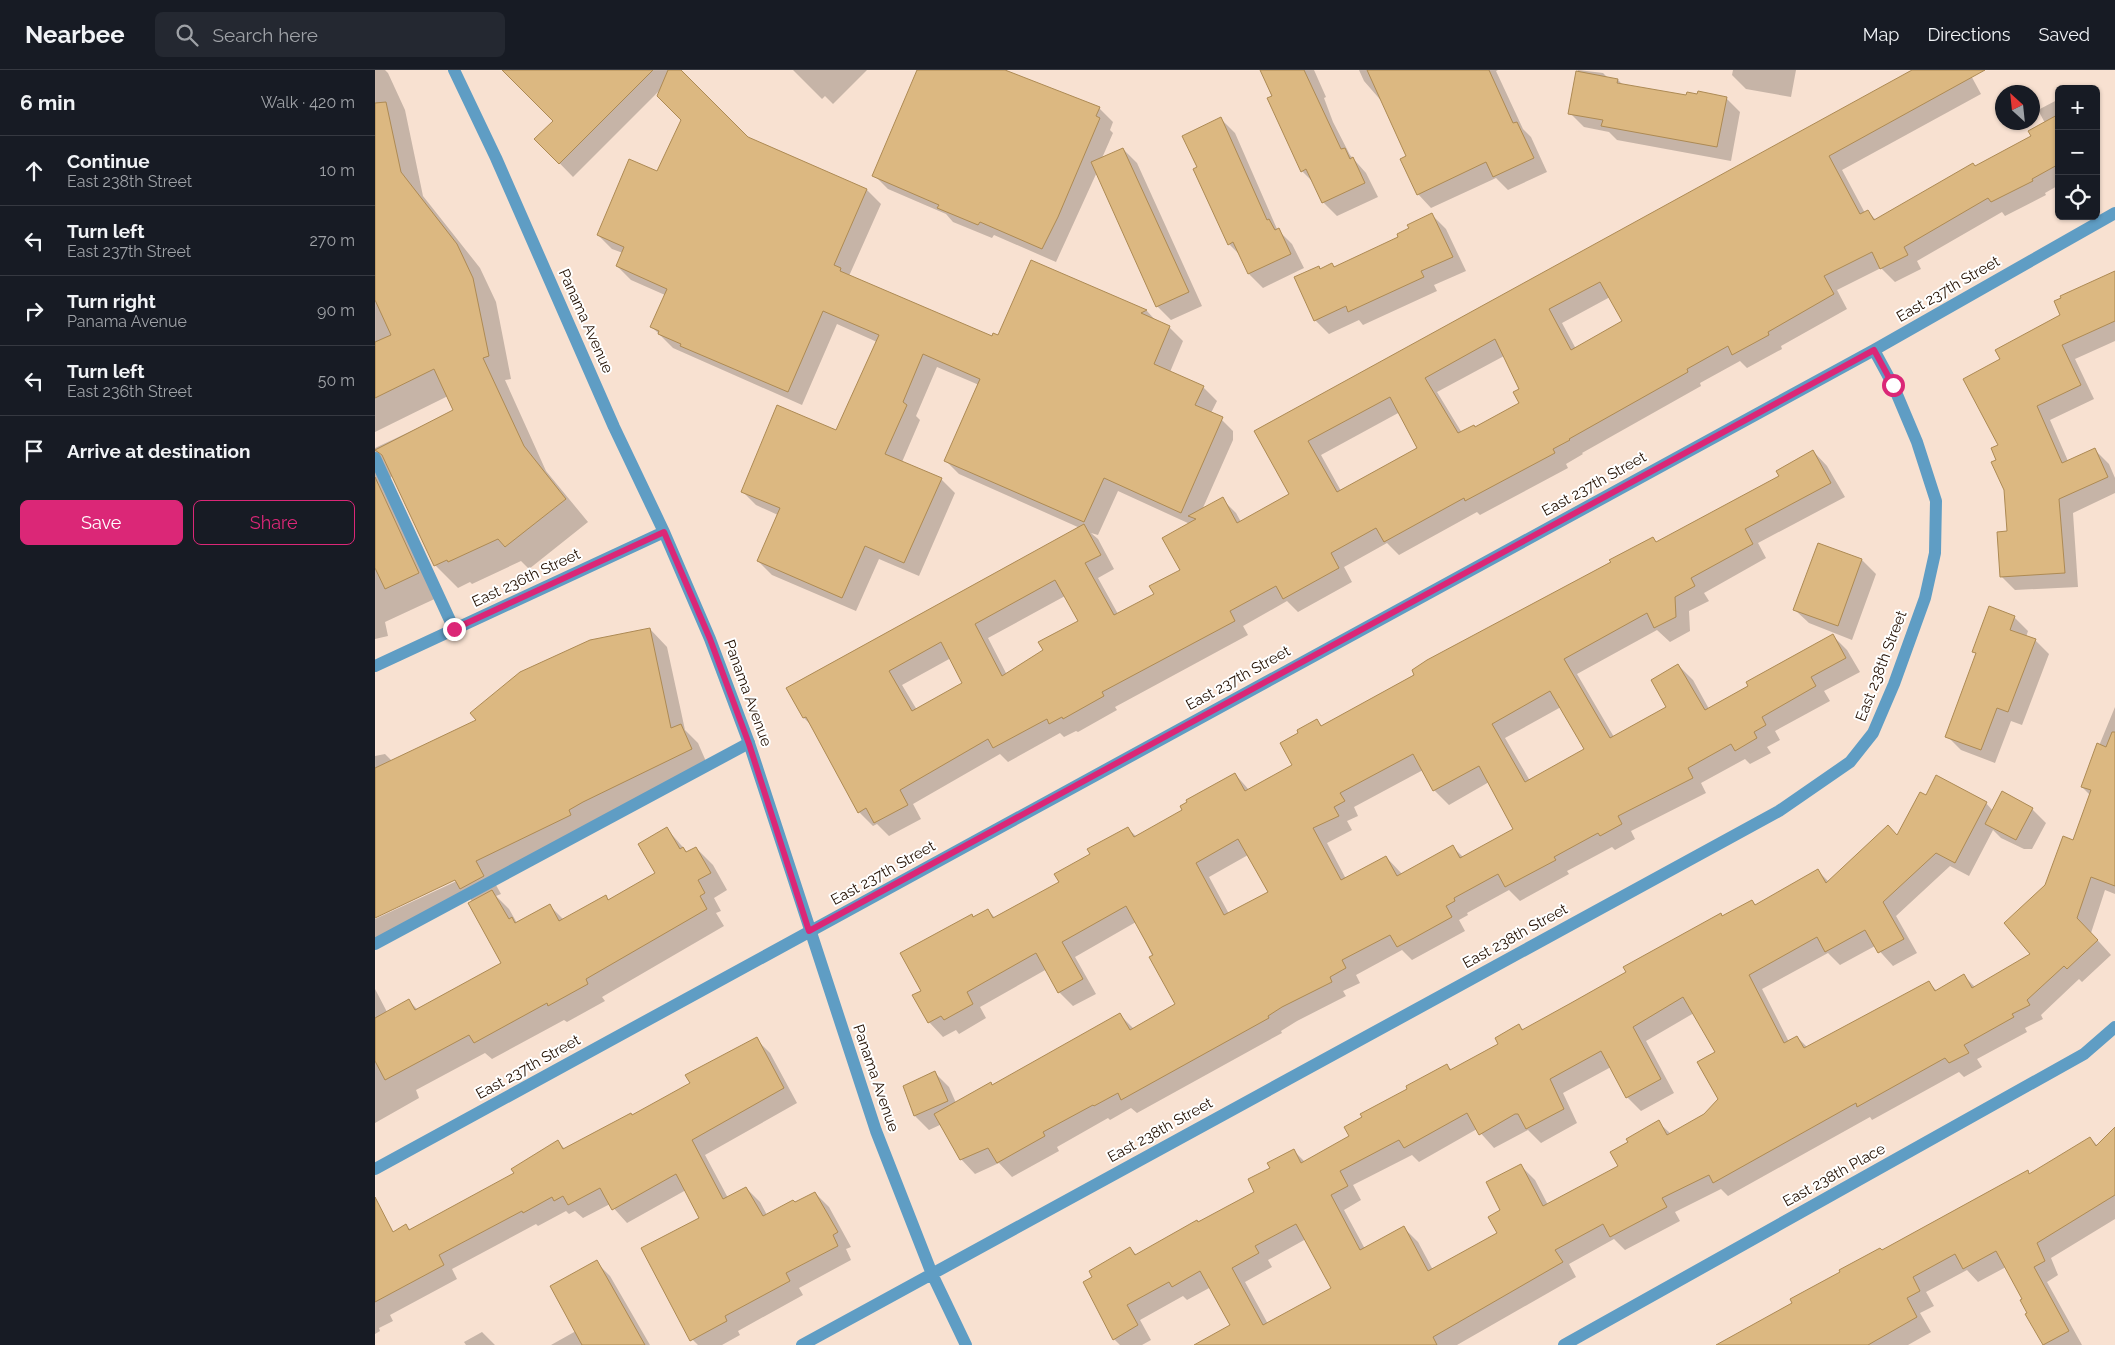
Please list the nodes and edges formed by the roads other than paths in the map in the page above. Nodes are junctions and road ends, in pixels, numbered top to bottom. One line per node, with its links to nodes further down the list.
1 (454, 70): 5 (street, Panama Avenue)
2 (2115, 213): 3 (street, East 237th Street)
3 (1874, 350): 9 (street, East 237th Street); 13 (street, East 238th Street)
4 (375, 458): 6 (street)
5 (664, 532): 6 (street, East 236th Street); 8 (street, Panama Avenue)
6 (454, 629): 7 (street, East 236th Street)
7 (375, 666)
8 (749, 744): 9 (street, Panama Avenue); 10 (street)
9 (809, 931): 12 (street, East 237th Street); 13 (street, Panama Avenue)
10 (375, 944)
11 (2115, 1027): 16 (street, East 238th Place)
12 (375, 1169)
13 (932, 1274): 14 (street, East 238th Street); 15 (street, Panama Avenue)
14 (802, 1345)
15 (966, 1345)
16 (1564, 1345)

